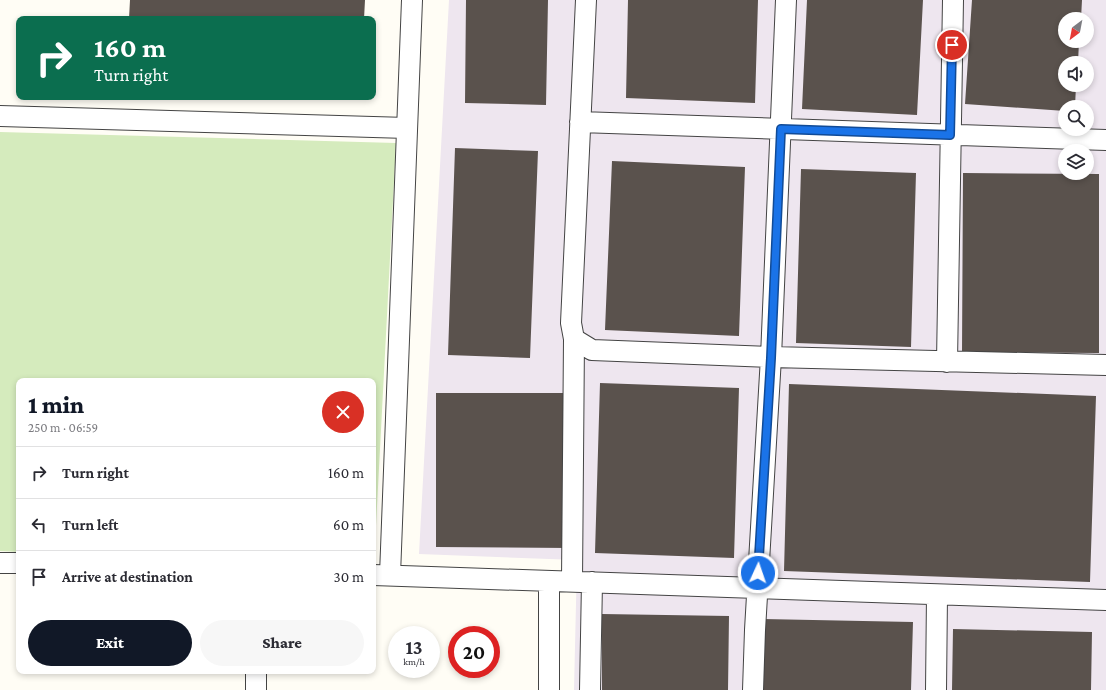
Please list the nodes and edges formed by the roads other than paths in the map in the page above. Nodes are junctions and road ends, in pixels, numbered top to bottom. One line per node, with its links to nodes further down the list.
1 (412, 0): 7 (street)
2 (586, 0): 6 (street)
3 (786, 0): 8 (street)
4 (952, 0): 9 (street)
5 (0, 116): 7 (street)
6 (580, 122): 8 (street); 11 (street)
7 (407, 128): 17 (street)
8 (781, 129): 9 (street); 12 (street)
9 (950, 135): 10 (street); 13 (street)
10 (1106, 140)
11 (574, 339): 12 (street); 19 (street)
12 (771, 358): 13 (street); 21 (street)
13 (947, 362): 14 (street)
14 (1106, 365)
15 (0, 563): 16 (street)
16 (16, 563)
17 (382, 575): 18 (street)
18 (549, 581): 19 (street); 26 (street)
19 (572, 581): 20 (street)
20 (592, 582): 21 (street); 27 (street)
21 (757, 588): 22 (street); 28 (street)
22 (937, 594): 23 (street); 29 (street)
23 (1106, 600)
24 (256, 674): 25 (street)
25 (256, 690)
26 (549, 690)
27 (590, 690)
28 (753, 690)
29 (936, 690)

